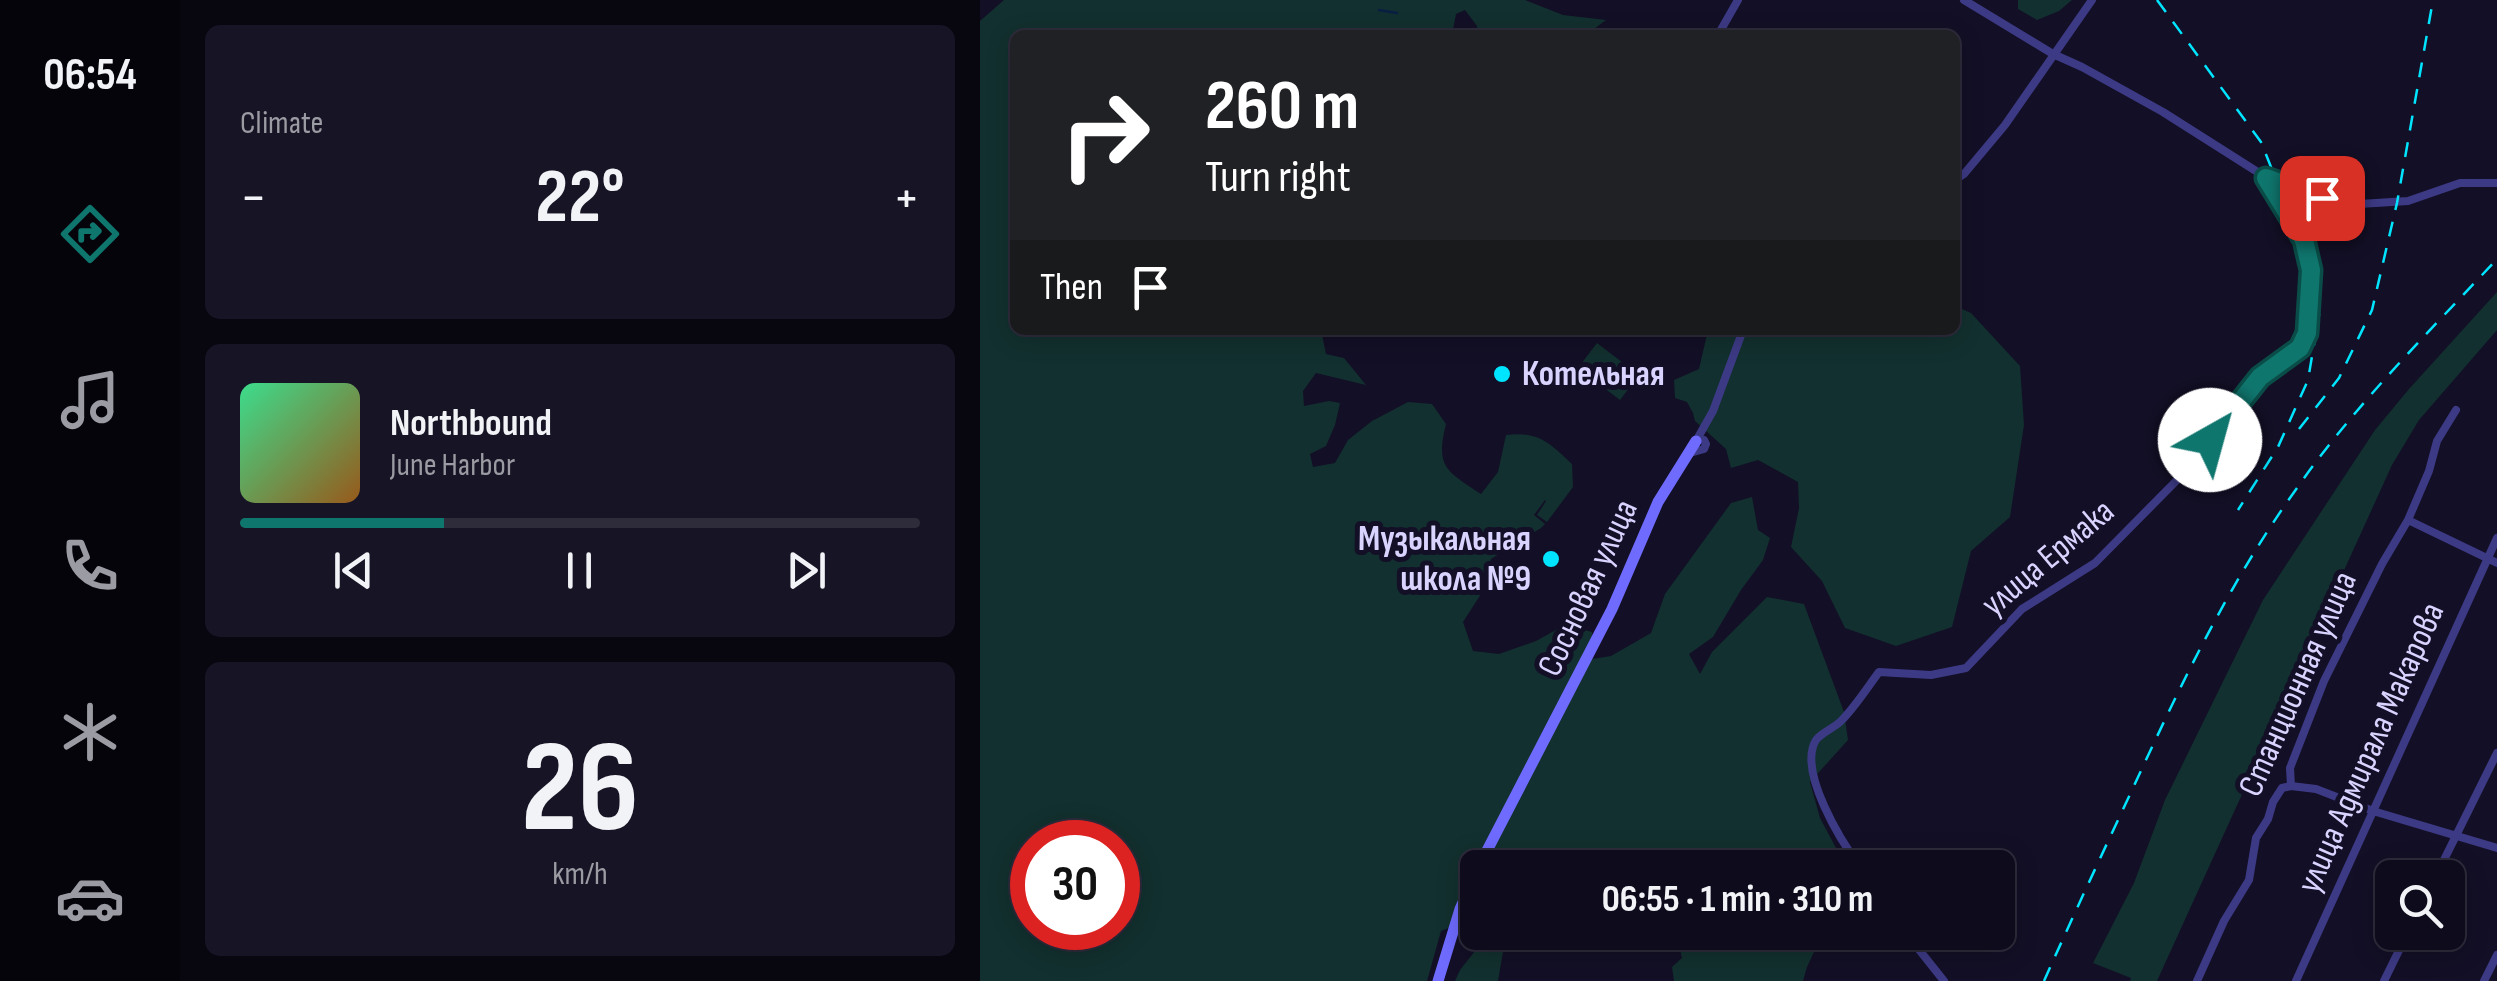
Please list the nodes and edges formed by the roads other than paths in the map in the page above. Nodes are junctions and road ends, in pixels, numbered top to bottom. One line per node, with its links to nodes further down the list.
1 (1738, 0): 4 (street)
2 (1964, 0): 5 (street)
3 (2092, 0): 5 (street)
4 (1720, 30)
5 (2053, 54): 6 (street); 7 (street)
6 (1960, 177)
7 (2266, 178): 8 (street); 22 (street, улица Ермака)
8 (2497, 183)
9 (1741, 335): 11 (street, Сосновая улица)
10 (2456, 410): 12 (street, Станционная улица)
11 (1693, 447): 21 (street, Сосновая улица)
12 (2408, 520): 14 (street); 17 (street, Станционная улица)
13 (2497, 538): 14 (street, улица Адмирала Макарова)
14 (2487, 558): 15 (street); 18 (street, улица Адмирала Макарова)
15 (2497, 564)
16 (2497, 752): 19 (street)
17 (2291, 786): 18 (street); 30 (street, Станционная улица)
18 (2373, 811): 19 (street); 31 (street, улица Адмирала Макарова)
19 (2456, 836): 20 (street); 23 (street)
20 (2497, 848)
21 (1487, 850)
22 (1849, 850)
23 (2444, 860)
24 (1460, 909): 28 (street, Сосновая улица)
25 (1919, 950): 29 (street)
26 (2399, 950): 32 (street)
27 (2497, 955): 33 (street)
28 (1438, 981)
29 (1944, 981)
30 (2197, 981)
31 (2296, 981)
32 (2384, 981)
33 (2484, 981)

